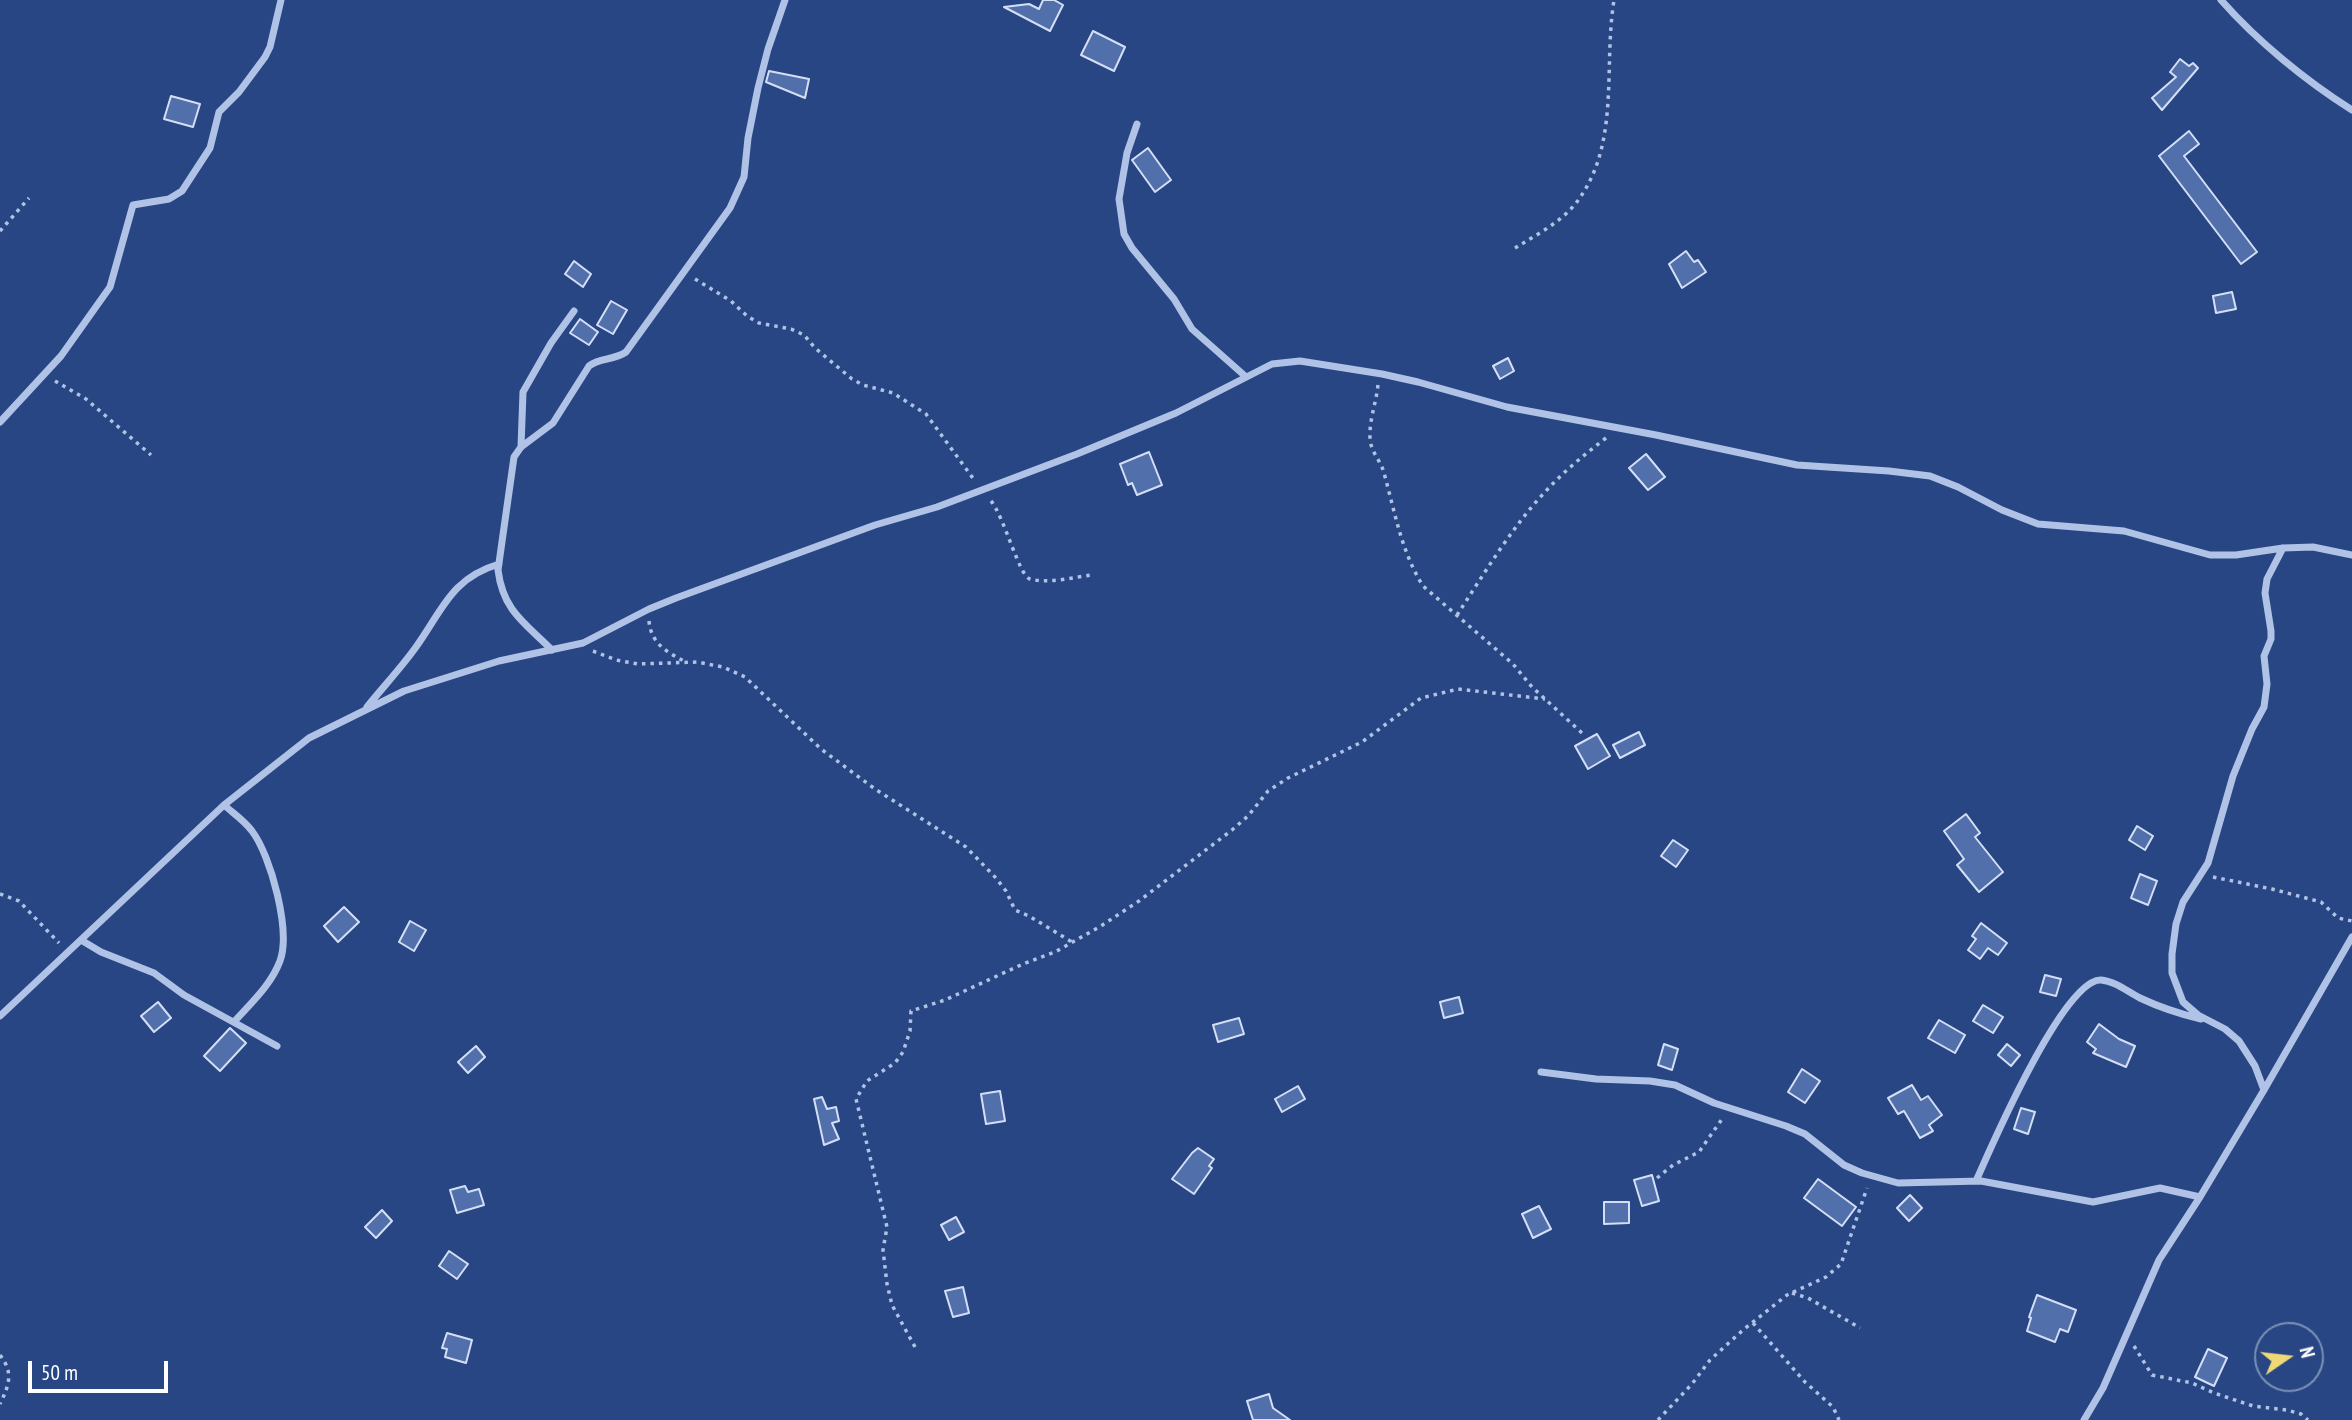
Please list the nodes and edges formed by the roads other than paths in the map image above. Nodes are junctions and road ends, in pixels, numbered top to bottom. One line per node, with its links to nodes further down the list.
1 (281, 0): 8 (street)
2 (785, 0): 9 (street)
3 (2221, 0): 4 (street)
4 (2352, 110)
5 (1137, 124): 7 (street)
6 (574, 311): 9 (street)
7 (1245, 376): 10 (street); 13 (street)
8 (0, 422)
9 (521, 447): 12 (street)
10 (2283, 548): 11 (street); 19 (street)
11 (2352, 555)
12 (499, 564): 13 (street); 14 (street)
13 (552, 650): 14 (street)
14 (366, 710): 15 (street)
15 (224, 804): 17 (street); 20 (street)
16 (2352, 937): 23 (street)
17 (81, 940): 18 (street); 20 (street)
18 (0, 1016)
19 (2208, 1020): 23 (street); 24 (street)
20 (234, 1021): 21 (street)
21 (277, 1046)
22 (1541, 1072): 24 (street)
23 (2264, 1090): 25 (street)
24 (1976, 1181): 25 (street)
25 (2200, 1197): 26 (street)
26 (2084, 1420)

